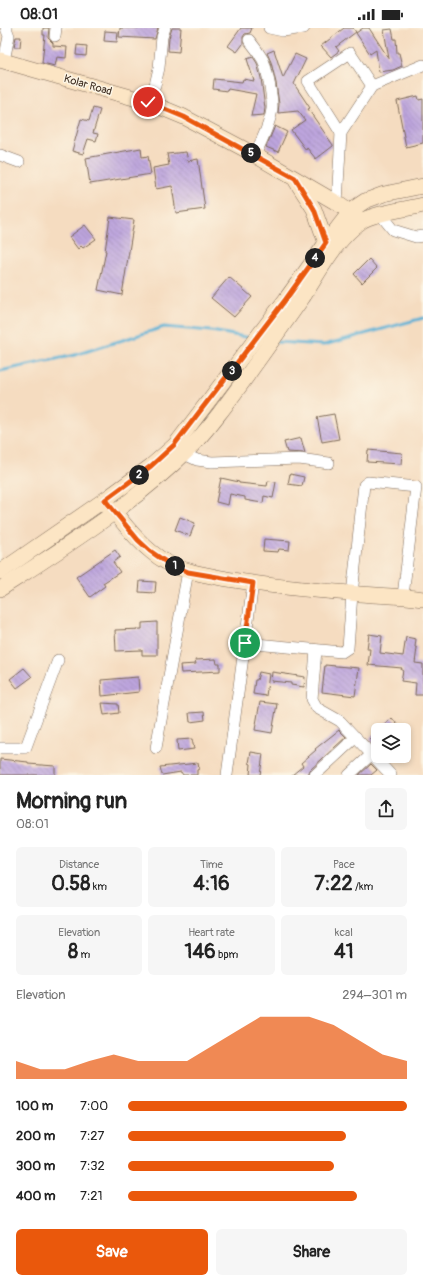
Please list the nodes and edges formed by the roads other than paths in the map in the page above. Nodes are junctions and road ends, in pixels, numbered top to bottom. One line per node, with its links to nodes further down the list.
1 (6, 28): 6 (street)
2 (165, 28): 9 (street)
3 (269, 28): 4 (street)
4 (304, 28)
5 (249, 40): 12 (street)
6 (1, 60): 9 (main road, Kolar Road)
7 (423, 65): 8 (street)
8 (372, 86): 10 (street); 10 (street)
9 (148, 102): 12 (main road, Kolar Road)
10 (341, 133): 16 (street)
11 (0, 155): 13 (street)
12 (255, 155): 14 (main road, Kolar Road)
13 (19, 162)
14 (295, 178): 16 (main road, Kolar Road); 22 (main road)
15 (423, 186): 18 (main road)
16 (337, 203): 18 (main road, Kolar Road)
17 (423, 205): 19 (main road)
18 (350, 212): 20 (main road, Kolar Road); 22 (main road)
19 (381, 215): 20 (main road); 21 (street)
20 (363, 220): 23 (main road)
21 (423, 236)
22 (326, 243): 25 (main road)
23 (184, 454): 24 (street); 26 (main road)
24 (329, 462)
25 (105, 500): 26 (main road); 27 (main road)
26 (115, 512): 28 (main road); 30 (main road)
27 (0, 572)
28 (188, 572): 29 (main road); 39 (street)
29 (253, 583): 31 (main road); 34 (street)
30 (0, 589)
31 (352, 594): 32 (main road); 32 (street); 35 (street)
32 (403, 596): 33 (main road)
33 (423, 599)
34 (245, 643): 35 (street); 43 (street)
35 (316, 650): 37 (street)
36 (58, 660): 38 (street)
37 (356, 737): 40 (street); 44 (street)
38 (0, 748)
39 (156, 748)
40 (371, 753)
41 (371, 755): 45 (street)
42 (380, 763): 46 (street)
43 (227, 775)
44 (315, 775)
45 (349, 775)
46 (391, 775)

